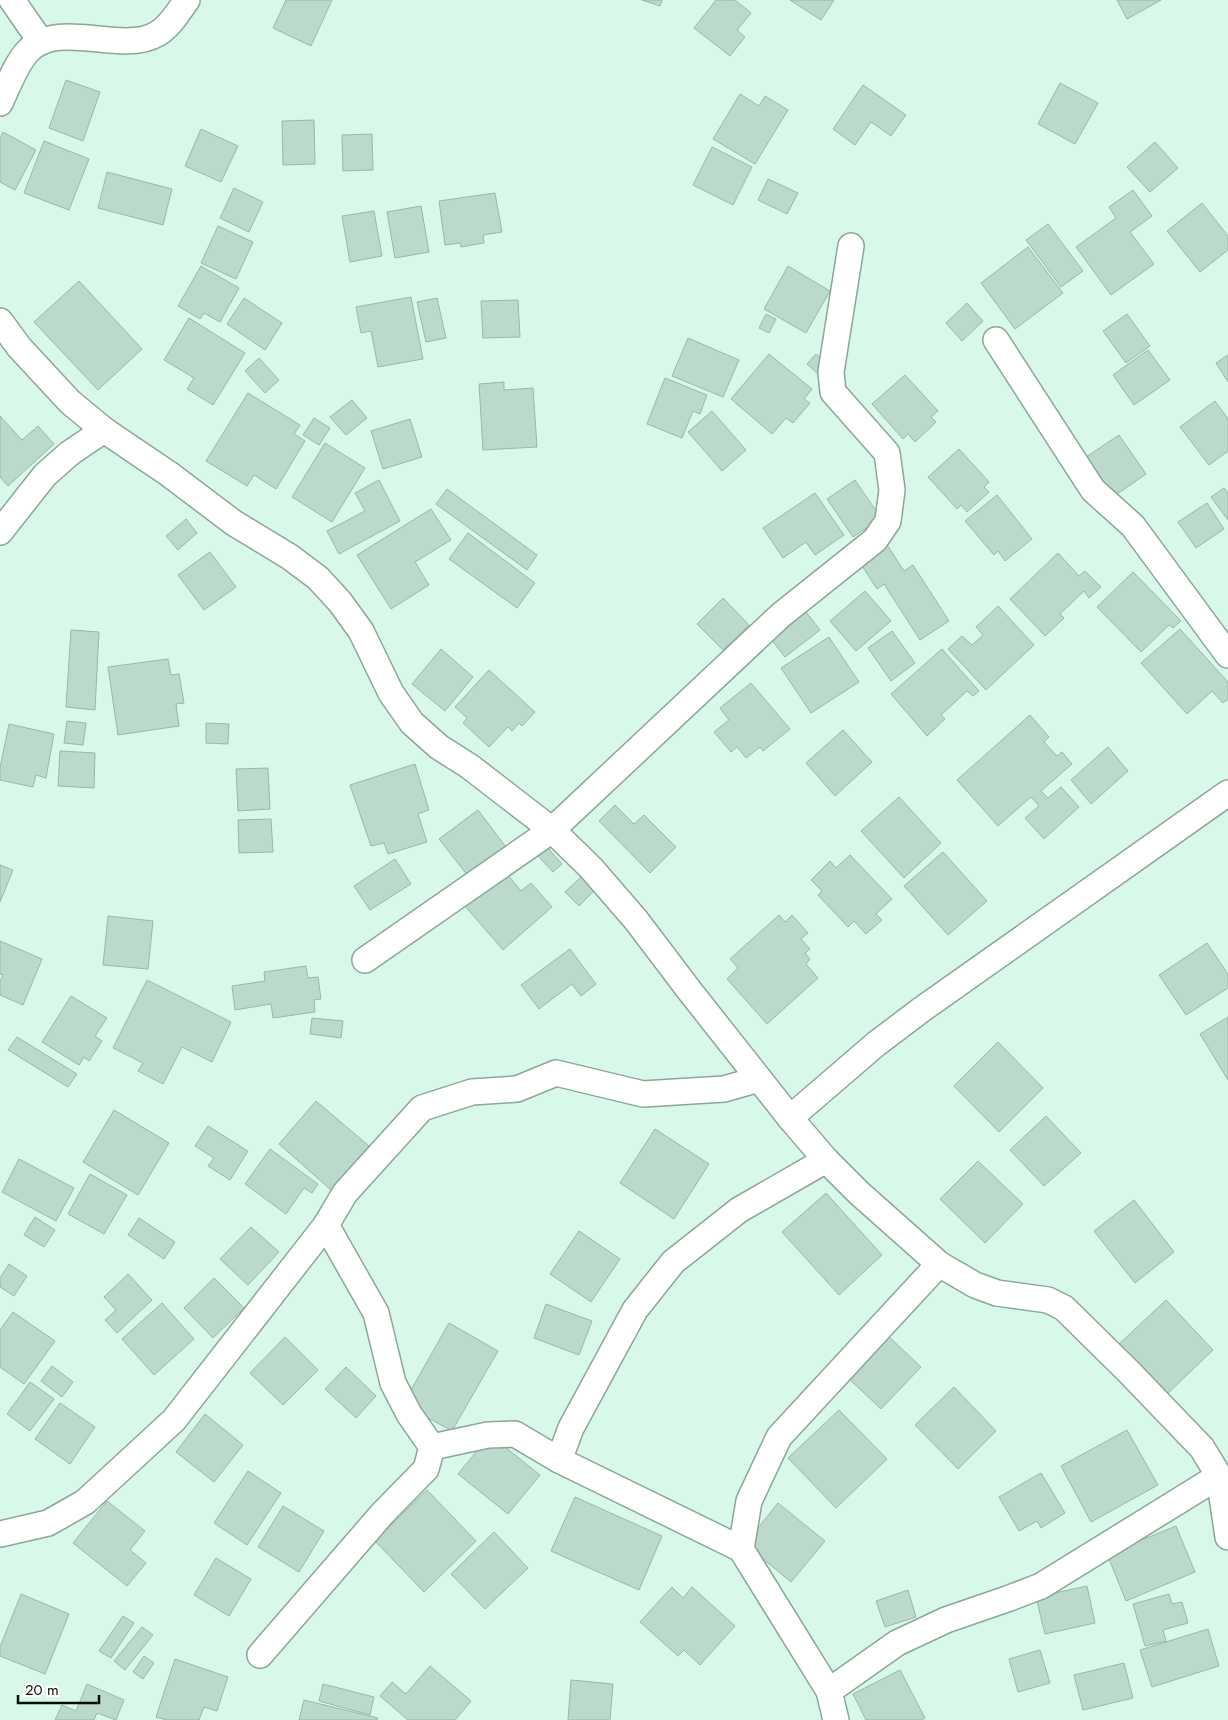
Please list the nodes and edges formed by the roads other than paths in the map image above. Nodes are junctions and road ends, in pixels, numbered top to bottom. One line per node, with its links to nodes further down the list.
1 (12, 0): 3 (street)
2 (187, 0): 3 (street)
3 (41, 42): 4 (street)
4 (0, 103)
5 (851, 246): 12 (street)
6 (0, 321): 8 (street)
7 (996, 340): 10 (street)
8 (104, 430): 9 (street); 12 (street)
9 (0, 532)
10 (1228, 655)
11 (1228, 793): 15 (street)
12 (552, 830): 13 (street); 14 (street)
13 (366, 960)
14 (759, 1079): 15 (street); 17 (street)
15 (790, 1118): 16 (street)
16 (826, 1160): 18 (street); 20 (street)
17 (326, 1225): 19 (street); 22 (street)
18 (939, 1264): 21 (street); 24 (street)
19 (432, 1447): 20 (street); 25 (street)
20 (559, 1460): 24 (street)
21 (1219, 1476): 23 (street); 26 (street)
22 (0, 1534)
23 (1228, 1537)
24 (741, 1549): 26 (street)
25 (260, 1656)
26 (829, 1691): 27 (street)
27 (836, 1720)

